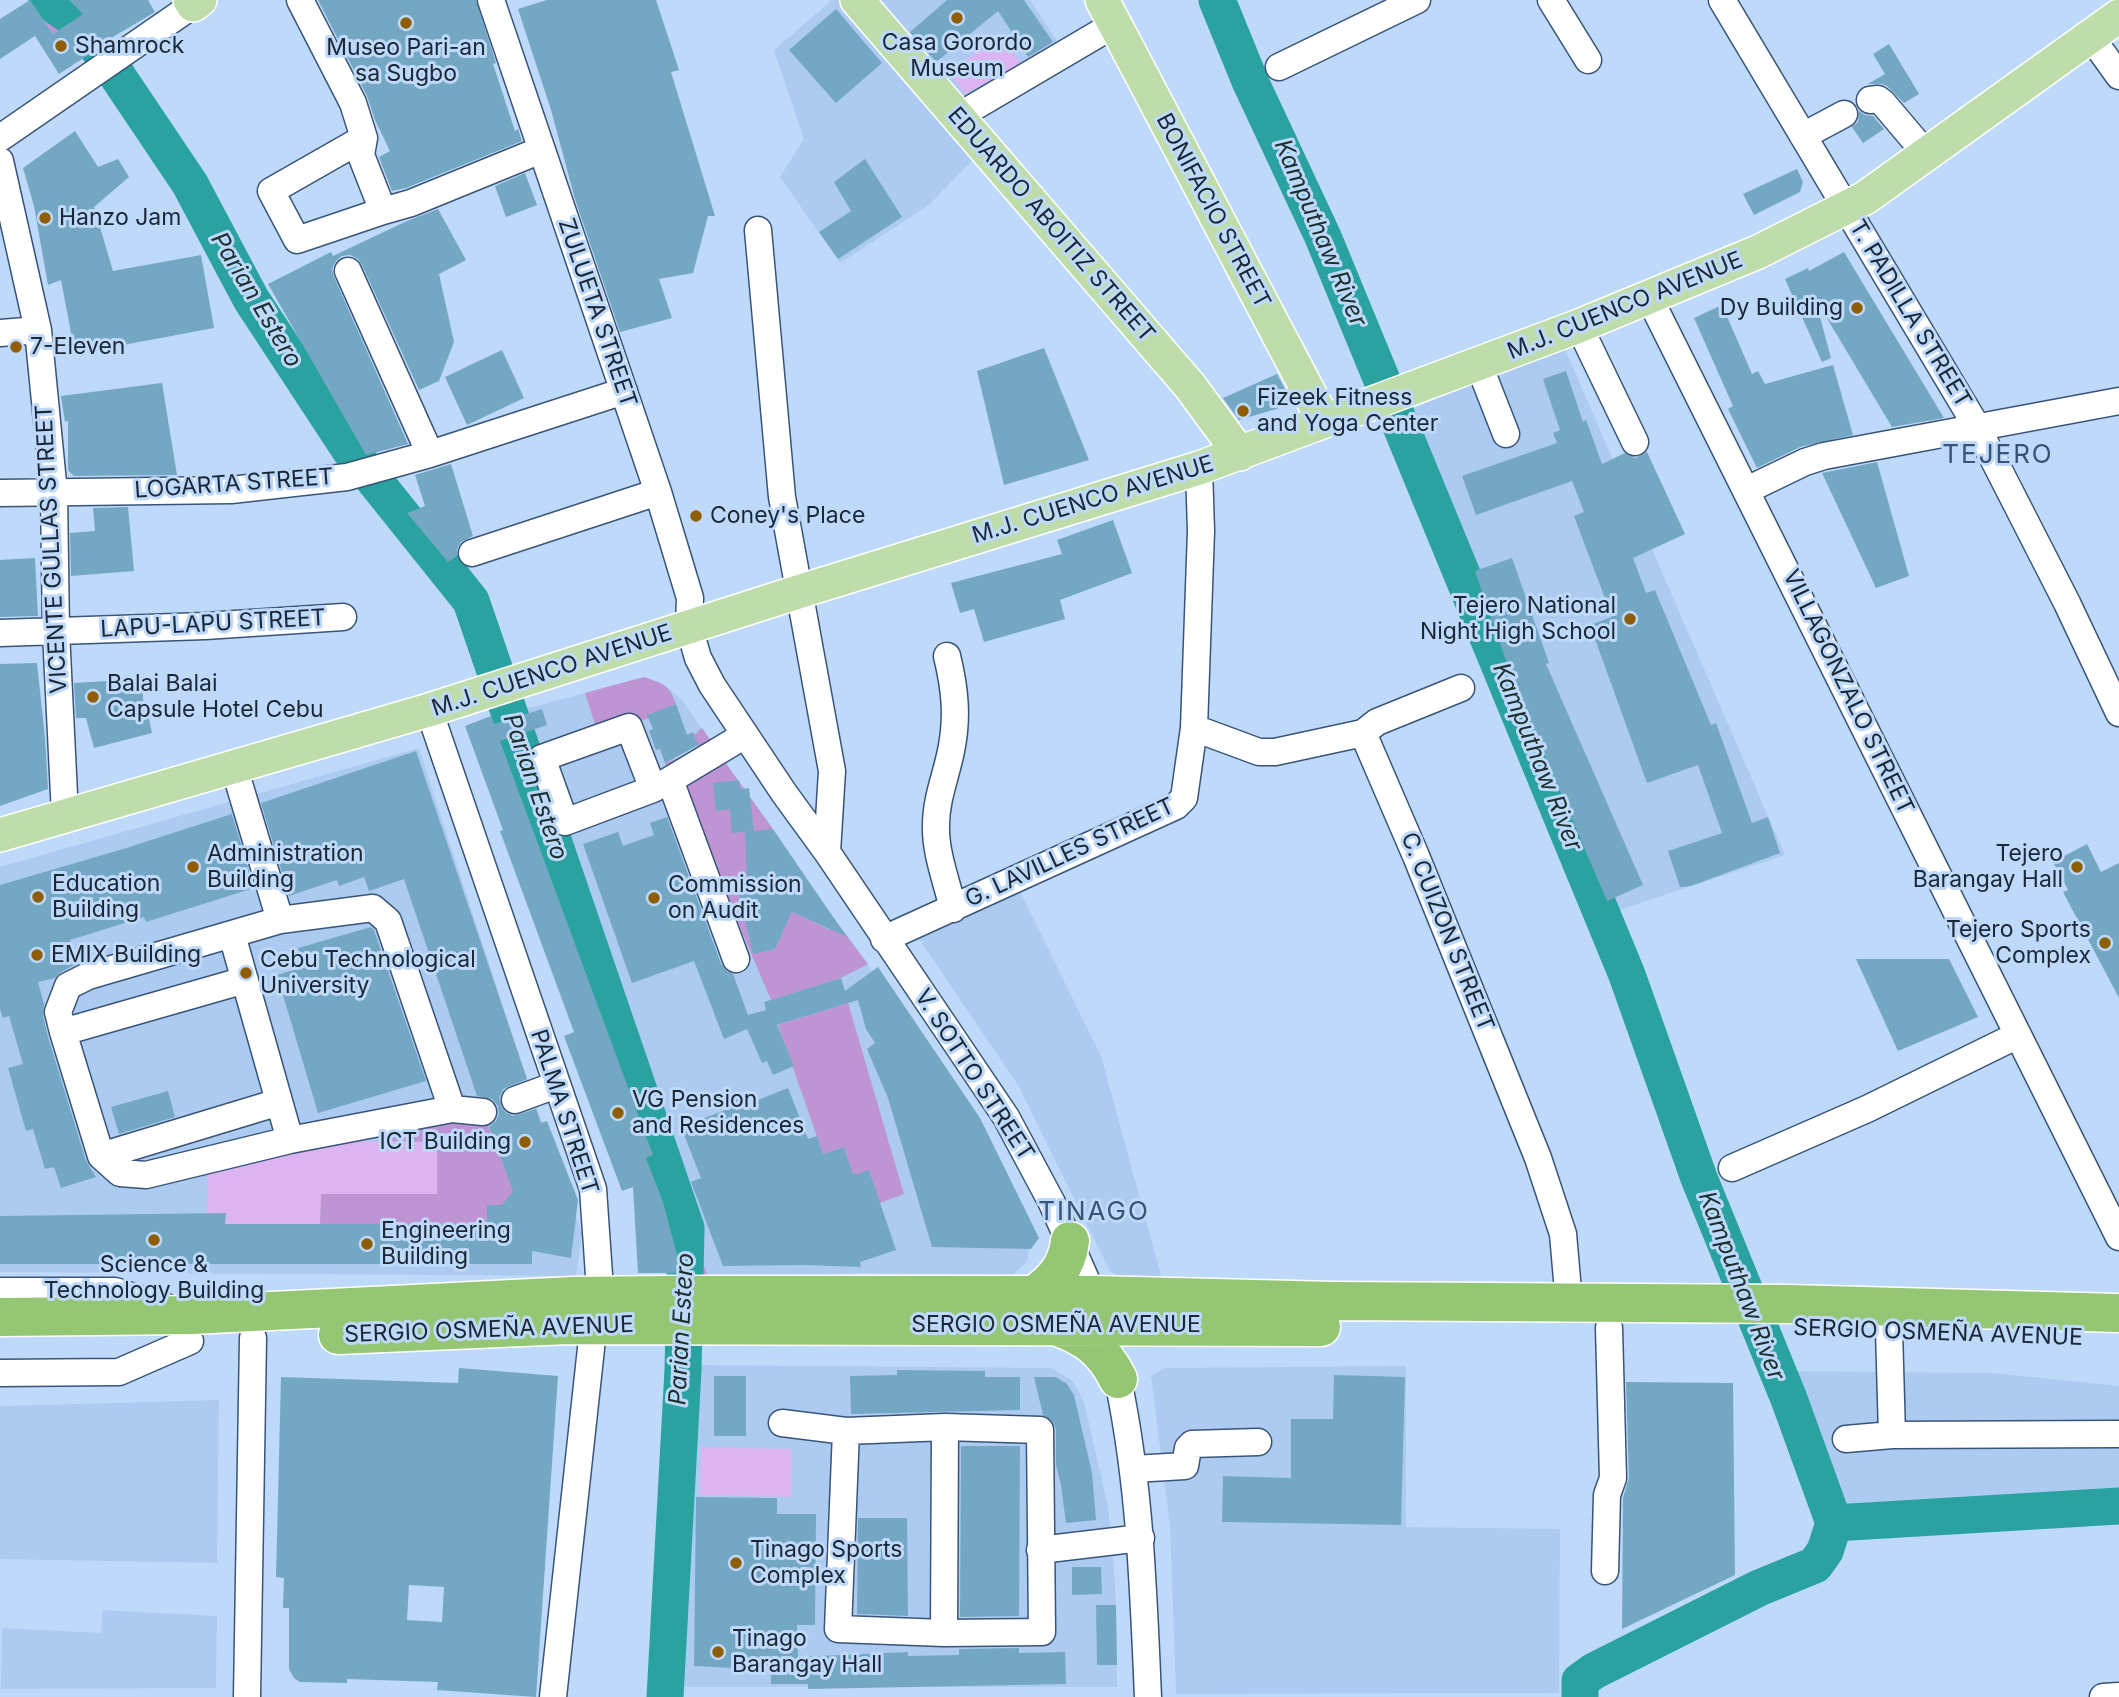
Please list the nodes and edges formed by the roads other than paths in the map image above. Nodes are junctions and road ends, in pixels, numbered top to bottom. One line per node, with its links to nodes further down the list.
1 (300, 0): 19 (street)
2 (491, 0): 20 (street, ZULUETA STREET)
3 (856, 0): 16 (main road, EDUARDO ABOITIZ STREET)
4 (1551, 0): 11 (street)
5 (1722, 0): 17 (street, T. PADILLA STREET)
6 (195, 2): 18 (street)
7 (1404, 3): 12 (street)
8 (1108, 12): 16 (street); 34 (main road, BONIFACIO STREET)
9 (2119, 16): 10 (main road, M.J. CUENCO AVENUE)
10 (2091, 37): 13 (street); 21 (main road, M.J. CUENCO AVENUE)
11 (1588, 60)
12 (1279, 67)
13 (2119, 76)
14 (1870, 100): 21 (street)
15 (1844, 114): 17 (street)
16 (957, 117): 39 (main road, EDUARDO ABOITIZ STREET)
17 (1804, 136): 23 (street, T. PADILLA STREET)
18 (0, 138)
19 (363, 138): 24 (street); 24 (street)
20 (541, 150): 24 (street); 32 (street, ZULUETA STREET)
21 (1927, 155): 23 (main road, M.J. CUENCO AVENUE)
22 (0, 161): 29 (street, VICENTE GULLAS STREET)
23 (1847, 208): 27 (main road, M.J. CUENCO AVENUE); 35 (street, T. PADILLA STREET)
24 (383, 211)
25 (758, 230): 46 (street)
26 (348, 271): 38 (street)
27 (1650, 299): 28 (main road, M.J. CUENCO AVENUE); 41 (street, VILLAGONZALO STREET)
28 (1580, 326): 31 (main road, M.J. CUENCO AVENUE); 37 (street)
29 (38, 330): 30 (street); 44 (street, VICENTE GULLAS STREET)
30 (0, 333)
31 (1479, 365): 34 (main road, M.J. CUENCO AVENUE); 36 (street)
32 (624, 391): 38 (street, LOGARTA STREET); 42 (street, ZULUETA STREET)
33 (2119, 401): 35 (street)
34 (1324, 421): 39 (main road, M.J. CUENCO AVENUE)
35 (1977, 427): 41 (street); 54 (street, T. PADILLA STREET)
36 (1506, 434)
37 (1635, 442)
38 (430, 454): 44 (street, LOGARTA STREET)
39 (1240, 454): 40 (main road, M.J. CUENCO AVENUE)
40 (1199, 468): 46 (main road, M.J. CUENCO AVENUE); 55 (street, G. LAVILLES STREET)
41 (1747, 490): 69 (street, VILLAGONZALO STREET)
42 (658, 492): 45 (street); 48 (street, ZULUETA STREET)
43 (0, 493): 44 (street, LOGARTA STREET)
44 (54, 493): 49 (street, VICENTE GULLAS STREET)
45 (472, 553)
46 (798, 592): 48 (main road, M.J. CUENCO AVENUE); 61 (street)
47 (343, 617): 49 (street, LAPU-LAPU STREET)
48 (689, 627): 53 (main road, M.J. CUENCO AVENUE); 57 (street, V. SOTTO STREET)
49 (56, 632): 50 (street, LAPU-LAPU STREET); 59 (street, VICENTE GULLAS STREET)
50 (0, 633)
51 (947, 656): 62 (street)
52 (1461, 688): 56 (street)
53 (443, 705): 58 (main road, M.J. CUENCO AVENUE); 70 (street, PALMA STREET)
54 (2119, 713)
55 (1194, 728): 56 (street); 62 (street, G. LAVILLES STREET)
56 (1363, 733): 81 (street, C. CUIZON STREET)
57 (745, 736): 61 (street, V. SOTTO STREET); 66 (street)
58 (234, 767): 59 (main road, M.J. CUENCO AVENUE); 63 (street)
59 (65, 815): 60 (main road, M.J. CUENCO AVENUE)
60 (0, 835)
61 (827, 852): 65 (street, V. SOTTO STREET)
62 (953, 909): 65 (street, G. LAVILLES STREET)
63 (280, 920): 64 (street); 73 (street)
64 (232, 935): 67 (street); 68 (street)
65 (884, 939): 79 (street, V. SOTTO STREET)
66 (736, 959)
67 (245, 980): 68 (street); 72 (street)
68 (63, 1032): 76 (street)
69 (2018, 1035): 77 (street); 78 (street, VILLAGONZALO STREET)
70 (556, 1085): 71 (street); 82 (street, PALMA STREET)
71 (514, 1100)
72 (279, 1102): 75 (street); 76 (street)
73 (452, 1109): 74 (street); 75 (street)
74 (484, 1112)
75 (290, 1140): 76 (street)
76 (101, 1156)
77 (1732, 1168)
78 (2119, 1237)
79 (1070, 1241): 83 (highway); 93 (street, V. SOTTO STREET)
80 (0, 1291): 88 (street, SERGIO OSMEÑA AVENUE)
81 (1569, 1302): 85 (highway, SERGIO OSMEÑA AVENUE); 93 (highway, SERGIO OSMEÑA AVENUE)
82 (594, 1311): 83 (highway, SERGIO OSMEÑA AVENUE); 88 (highway, SERGIO OSMEÑA AVENUE); 91 (highway, SERGIO OSMEÑA AVENUE); 110 (street, PALMA STREET)
83 (1043, 1311): 93 (highway, SERGIO OSMEÑA AVENUE); 93 (highway)
84 (2119, 1313): 86 (highway, SERGIO OSMEÑA AVENUE)
85 (1736, 1315): 86 (highway, SERGIO OSMEÑA AVENUE); 89 (highway, SERGIO OSMEÑA AVENUE)
86 (1791, 1316): 90 (highway, SERGIO OSMEÑA AVENUE)
87 (0, 1317): 88 (highway)
88 (191, 1328): 91 (highway, SERGIO OSMEÑA AVENUE); 94 (highway); 95 (street, SERGIO OSMEÑA AVENUE)
89 (1609, 1328): 93 (highway, SERGIO OSMEÑA AVENUE); 106 (street)
90 (1889, 1330): 92 (highway, SERGIO OSMEÑA AVENUE); 100 (street)
91 (253, 1338): 109 (street)
92 (2119, 1338)
93 (1108, 1340): 103 (street, V. SOTTO STREET)
94 (0, 1343)
95 (0, 1373)
96 (782, 1423): 98 (street)
97 (945, 1427): 98 (street); 105 (street); 107 (street)
98 (846, 1431): 107 (street)
99 (2119, 1434): 100 (street)
100 (1892, 1435): 101 (street)
101 (1846, 1439)
102 (1258, 1442): 103 (street)
103 (1133, 1469): 104 (street, V. SOTTO STREET)
104 (1141, 1538): 105 (street); 111 (street, V. SOTTO STREET)
105 (1040, 1550): 107 (street)
106 (1605, 1571)
107 (944, 1633)
108 (2119, 1696): 112 (street)
109 (247, 1697)
110 (552, 1697)
111 (1148, 1697)
112 (2103, 1697)

